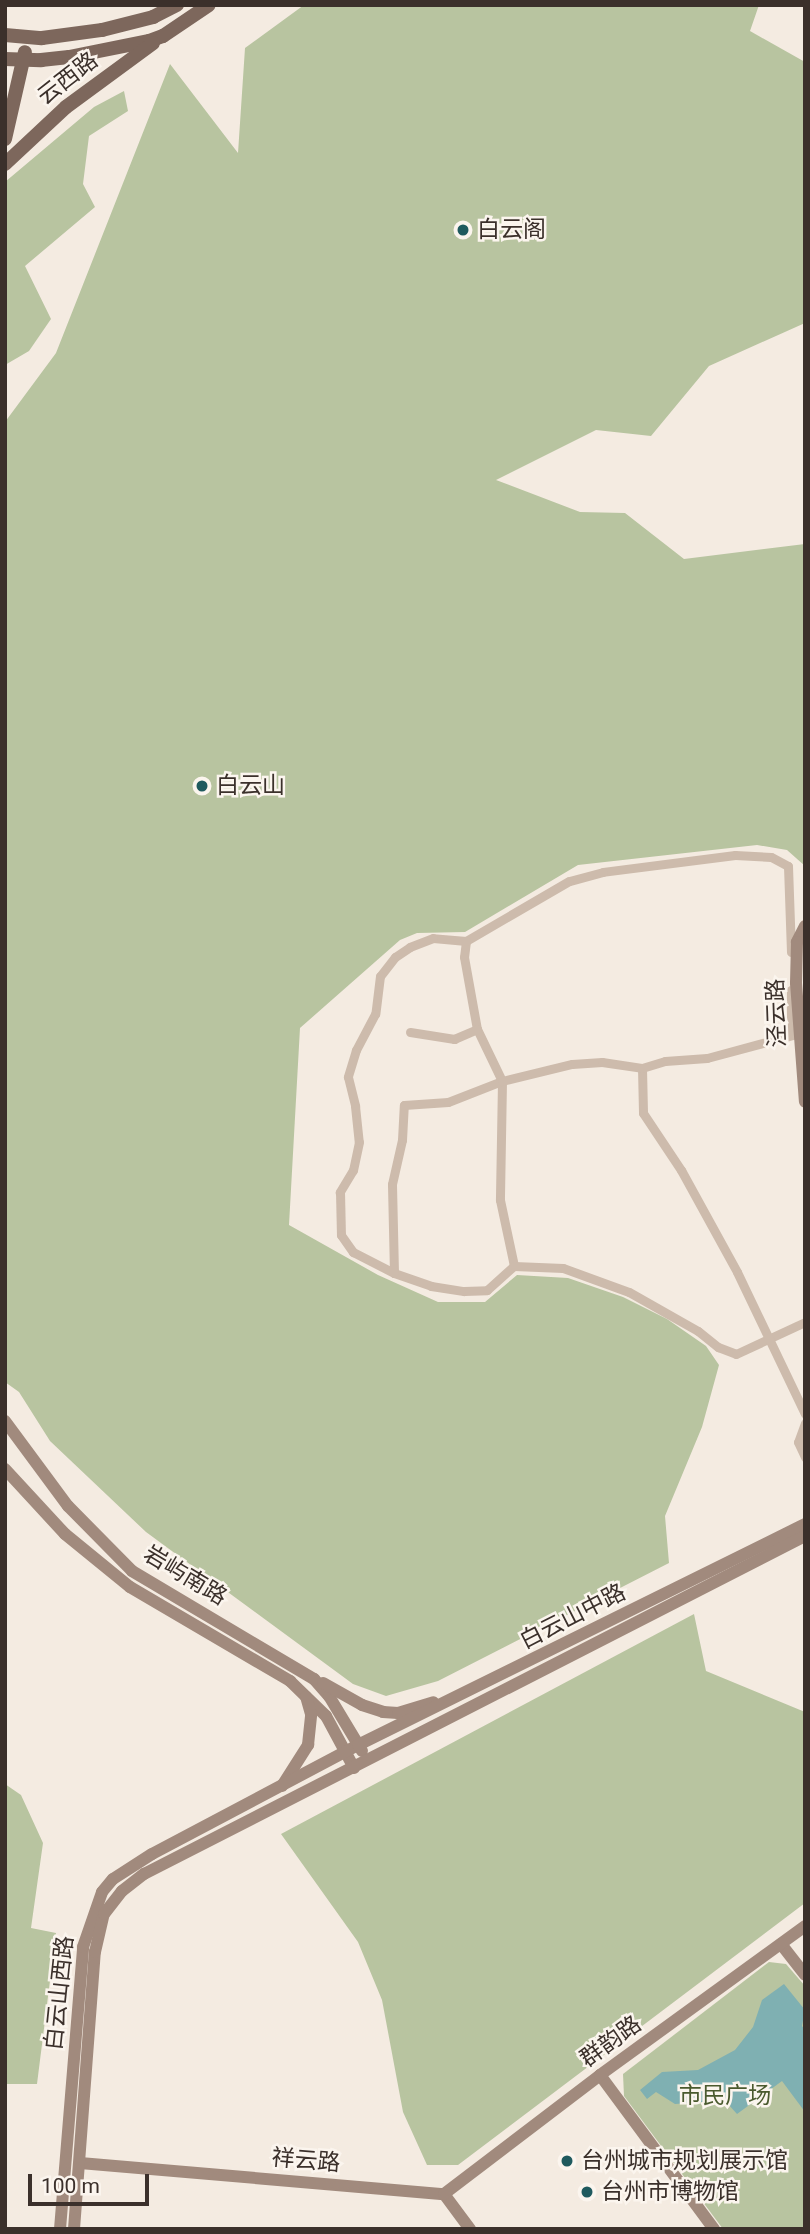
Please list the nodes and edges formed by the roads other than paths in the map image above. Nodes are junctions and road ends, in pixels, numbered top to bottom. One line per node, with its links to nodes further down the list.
1 (177, 5): 5 (main road)
2 (209, 5): 4 (main road, 云西路)
3 (6, 35): 5 (main road); 6 (main road)
4 (163, 36): 7 (main road); 9 (main road, 云西路)
5 (25, 37): 7 (main road, 云西路)
6 (5, 58): 7 (main road)
7 (24, 60): 8 (main road, 云西路)
8 (5, 139)
9 (5, 164)
10 (805, 926): 14 (main road, 泾云路)
11 (466, 941): 12 (street); 14 (street); 19 (street)
12 (477, 1029): 13 (street); 16 (street)
13 (410, 1032)
14 (794, 1034): 15 (street); 17 (main road, 泾云路)
15 (642, 1068): 16 (street); 21 (street)
16 (502, 1082): 18 (street); 19 (street)
17 (805, 1102)
18 (514, 1266): 19 (street); 21 (street)
19 (394, 1273)
20 (805, 1322): 21 (street)
21 (767, 1341): 22 (street)
22 (805, 1414)
23 (5, 1421): 29 (main road, 岩屿南路)
24 (805, 1423): 25 (street)
25 (805, 1457)
26 (5, 1469): 31 (main road, 岩屿南路)
27 (805, 1524): 30 (main road, 白云山中路)
28 (805, 1536): 34 (main road, 白云山中路)
29 (314, 1679): 30 (main road); 32 (main road, 岩屿南路)
30 (492, 1681): 32 (main road, 白云山中路)
31 (306, 1697): 33 (main road, 岩屿南路); 36 (main road)
32 (358, 1745): 33 (main road, 白云山西路); 34 (main road, 岩屿南路)
33 (345, 1752): 35 (main road, 岩屿南路); 36 (main road, 白云山西路)
34 (367, 1761): 35 (main road, 白云山西路)
35 (354, 1768): 41 (main road, 白云山西路)
36 (280, 1789): 43 (main road, 白云山西路)
37 (805, 1926): 38 (main road, 群韵路)
38 (781, 1944): 39 (main road); 40 (main road, 群韵路)
39 (805, 1975)
40 (600, 2075): 42 (main road, 群韵路); 46 (main road)
41 (80, 2163): 42 (main road, 祥云路); 44 (main road, 白云山西路)
42 (444, 2194): 45 (main road)
43 (60, 2229)
44 (74, 2229)
45 (470, 2229)
46 (713, 2229)

